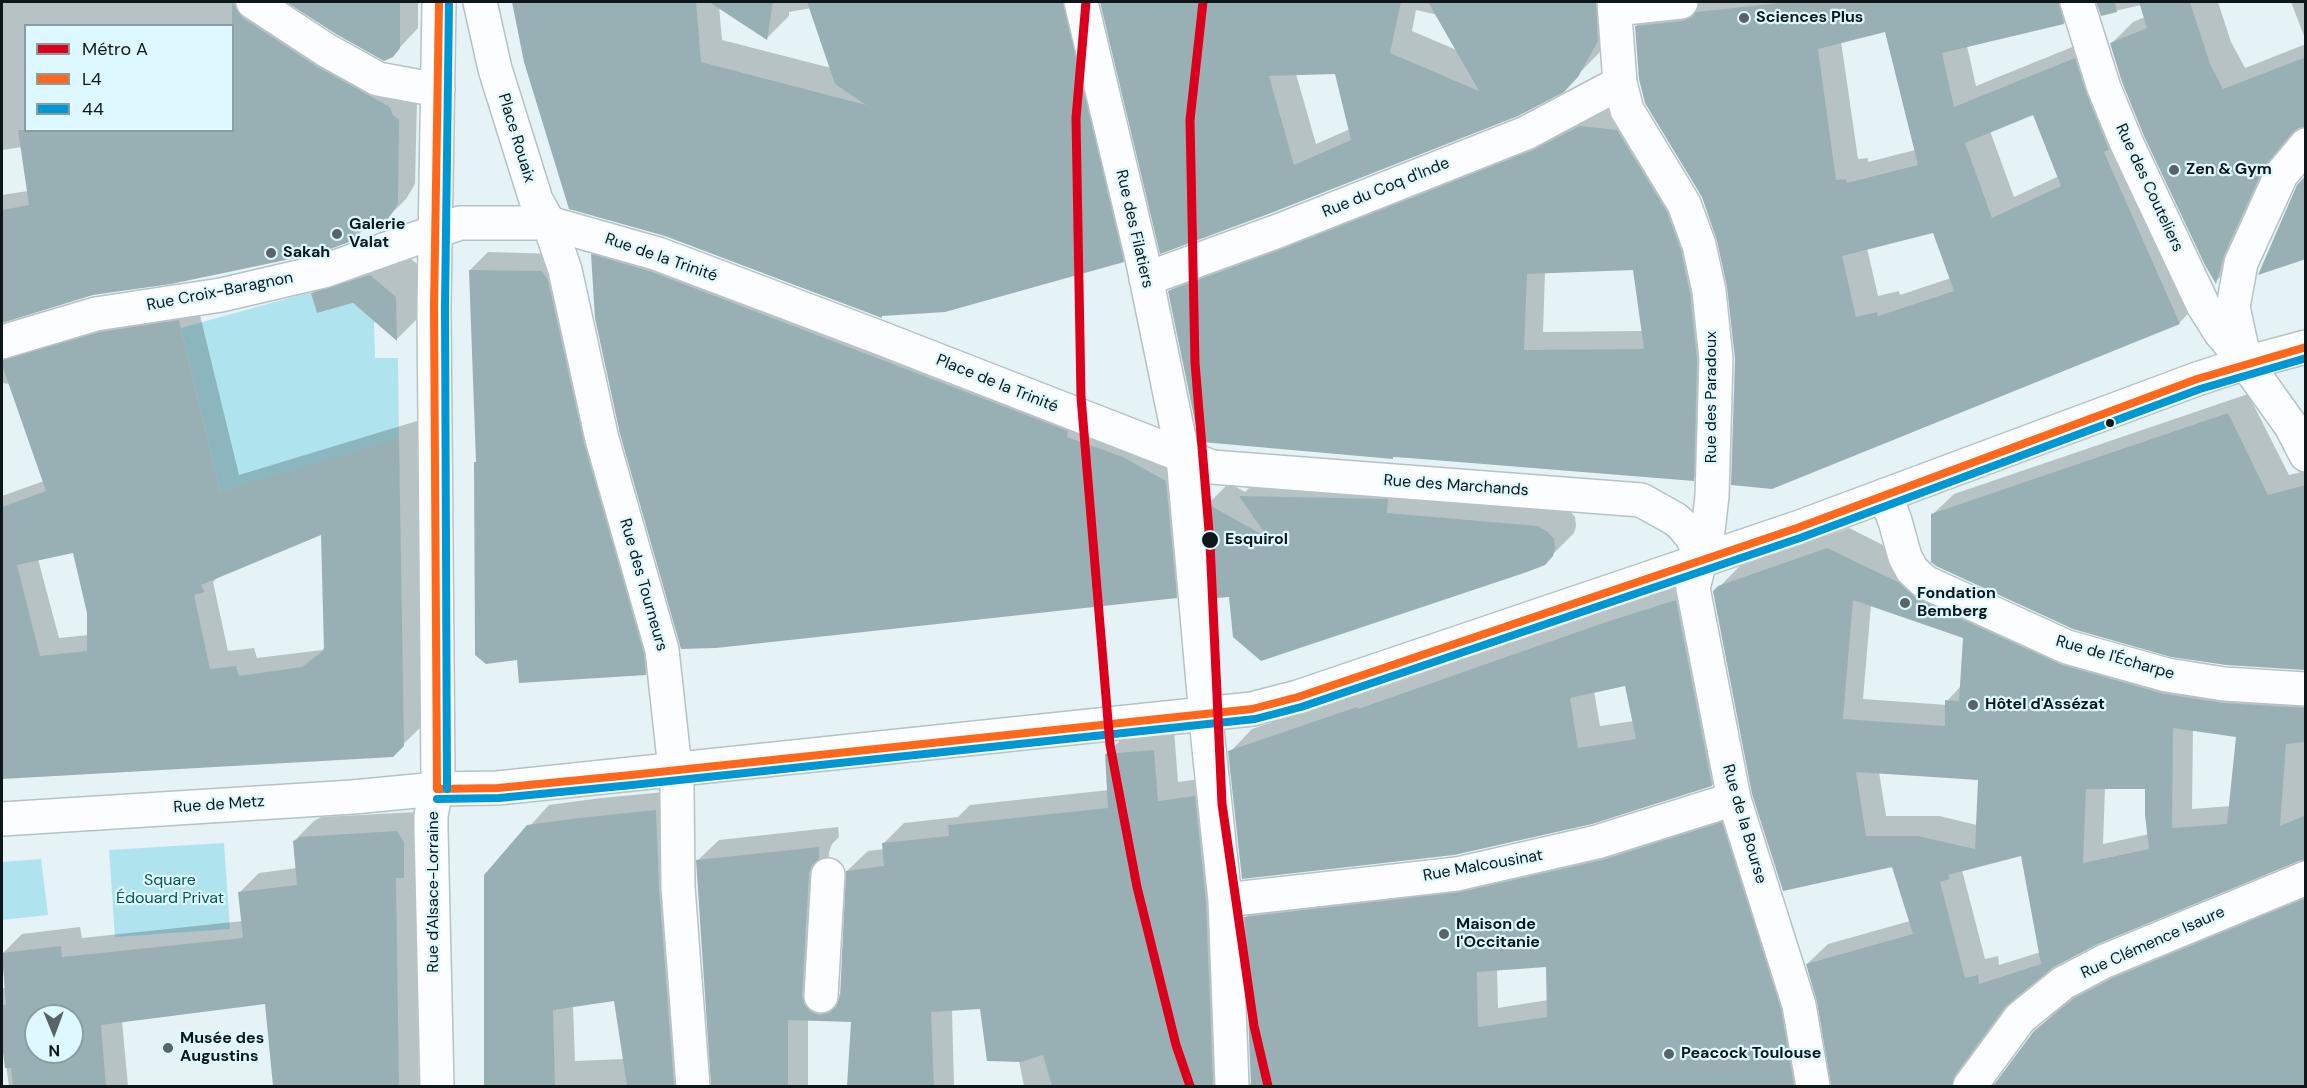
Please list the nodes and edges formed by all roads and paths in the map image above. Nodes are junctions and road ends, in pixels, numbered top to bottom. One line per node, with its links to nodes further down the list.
1 (253, 2): 9 (street)
2 (440, 2): 9 (street, Rue d'Alsace-Lorraine)
3 (480, 2): 11 (street, Place Rouaix)
4 (1081, 2): 14 (street, Rue des Filatiers)
5 (1681, 2): 7 (street)
6 (2077, 2): 18 (street, Rue des Couteliers)
7 (1614, 5): 8 (street, Rue des Paradoux)
8 (1620, 83): 14 (street, Rue du Coq d'Inde); 22 (street, Rue des Paradoux)
9 (438, 90): 12 (street, Rue d'Alsace-Lorraine)
10 (2306, 145): 18 (street)
11 (549, 223): 12 (street, Rue de la Trinité); 13 (street, Place Rouaix); 15 (street, Rue de la Trinité)
12 (435, 230): 16 (street, Rue Croix-Baragnon); 26 (street, Rue d'Alsace-Lorraine)
13 (565, 270): 25 (street, Rue des Tourneurs)
14 (1146, 279): 20 (street, Rue des Filatiers)
15 (878, 337): 20 (street, Place de la Trinité)
16 (2, 342)
17 (2306, 347): 18 (street)
18 (2246, 363): 19 (street, Rue des Couteliers); 21 (street)
19 (2306, 455)
20 (1183, 457): 22 (street, Rue des Marchands); 24 (street, Rue des Filatiers)
21 (1885, 495): 22 (street); 23 (street, Rue de l'Écharpe)
22 (1702, 560): 24 (street); 27 (street, Rue de la Bourse)
23 (2306, 689)
24 (1206, 715): 25 (street, Rue de Metz); 31 (street, Rue des Filatiers)
25 (675, 770): 26 (street, Rue de Metz); 34 (street, Rue des Tourneurs)
26 (437, 789): 28 (street, Rue de Metz); 33 (street, Rue d'Alsace-Lorraine)
27 (1734, 799): 31 (street, Rue Malcousinat); 36 (street, Rue de la Bourse)
28 (2, 819)
29 (828, 875): 32 (street)
30 (2306, 878): 37 (street, Rue Clémence Isaure)
31 (1225, 900): 35 (street, Rue des Filatiers)
32 (821, 996)
33 (437, 1086)
34 (693, 1086)
35 (1232, 1086)
36 (1814, 1086)
37 (1970, 1086)

